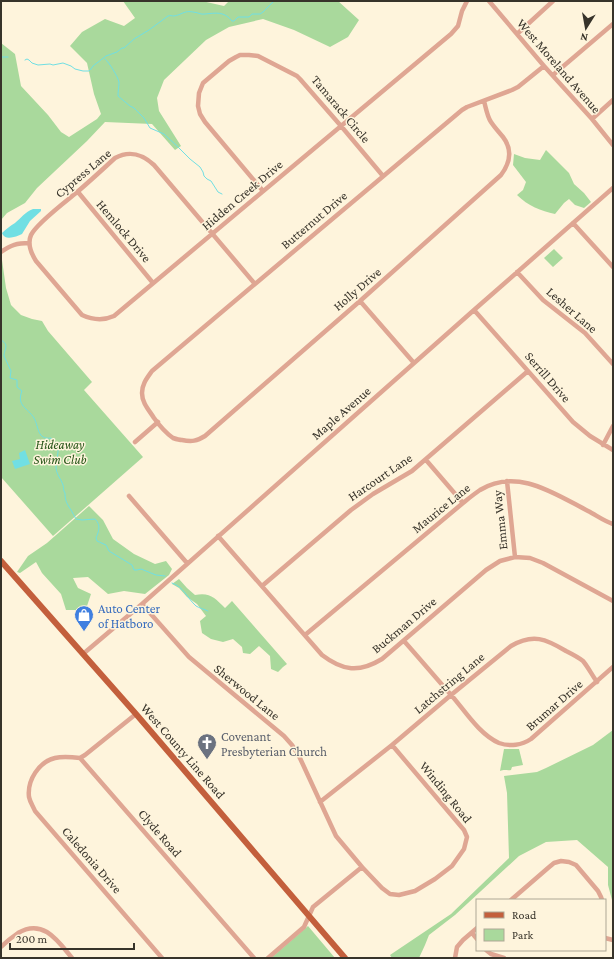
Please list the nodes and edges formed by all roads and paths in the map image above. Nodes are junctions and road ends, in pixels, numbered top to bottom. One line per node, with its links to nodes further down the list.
1 (466, 1): 11 (street, Hidden Creek Drive)
2 (489, 1): 5 (street, West Moreland Avenue)
3 (553, 1): 5 (street)
4 (613, 24): 7 (street)
5 (517, 34): 6 (street, West Moreland Avenue)
6 (544, 66): 7 (street, West Moreland Avenue); 9 (street, Butternut Drive)
7 (553, 75): 10 (street, West Moreland Avenue)
8 (613, 100): 10 (street)
9 (484, 101): 13 (street, Butternut Drive); 25 (street, Holly Drive)
10 (592, 119): 12 (street, West Moreland Avenue)
11 (341, 126): 13 (street, Tamarack Circle); 15 (street, Hidden Creek Drive); 15 (street, Tamarack Circle)
12 (613, 145)
13 (383, 176): 24 (street, Butternut Drive)
14 (613, 188): 17 (street, Maple Avenue)
15 (263, 191): 18 (street, Hidden Creek Drive)
16 (78, 192): 18 (street, Cypress Lane); 19 (street, Cypress Lane); 23 (street, Hemlock Drive)
17 (573, 223): 21 (street); 22 (street, Maple Avenue)
18 (213, 234): 23 (street, Hidden Creek Drive); 24 (street, Cypress Lane)
19 (29, 243): 20 (street); 23 (street, Hidden Creek Drive)
20 (1, 252)
21 (613, 267)
22 (517, 272): 26 (street, Maple Avenue); 28 (street, Lesher Lane)
23 (153, 283)
24 (255, 284): 30 (street, Butternut Drive)
25 (360, 301): 27 (street); 30 (street, Holly Drive)
26 (474, 310): 27 (street, Maple Avenue); 29 (street, Serrill Drive)
27 (414, 363): 40 (street, Maple Avenue)
28 (613, 364)
29 (528, 371): 33 (street, Serrill Drive); 35 (street, Harcourt Lane)
30 (158, 422): 32 (street)
31 (613, 426): 33 (street)
32 (135, 442)
33 (603, 445): 34 (street, Serrill Drive)
34 (613, 450)
35 (426, 460): 38 (street); 44 (street, Harcourt Lane)
36 (507, 481): 38 (street, Maurice Lane); 39 (street, Maurice Lane); 41 (street, Emma Way)
37 (130, 496): 43 (street)
38 (463, 503): 47 (street, Maurice Lane)
39 (613, 524)
40 (218, 536): 43 (street, Maple Avenue); 44 (street, Buckman Drive)
41 (515, 557): 45 (street, Buckman Drive); 48 (street, Buckman Drive)
42 (1, 561): 49 (main road, West County Line Road)
43 (187, 563): 46 (street, Maple Avenue)
44 (262, 586): 47 (street, Buckman Drive)
45 (613, 601)
46 (142, 604): 49 (street, Maple Avenue); 56 (street, Sherwood Lane)
47 (305, 635): 48 (street, Buckman Drive)
48 (404, 641): 52 (street, Brumar Drive)
49 (83, 654): 53 (main road, West County Line Road)
50 (613, 667): 51 (street, Brumar Drive)
51 (597, 682): 52 (street, Latchstring Lane); 52 (street, Brumar Drive)
52 (451, 695): 54 (street, Latchstring Lane)
53 (136, 714): 55 (street); 60 (main road, West County Line Road)
54 (392, 745): 56 (street, Latchstring Lane); 57 (street, Winding Road)
55 (80, 758): 67 (street, Caledonia Drive); 68 (street, Clyde Road)
56 (320, 802): 57 (street, Sherwood Lane)
57 (362, 867): 60 (street)
58 (517, 898): 59 (street)
59 (602, 899)
60 (309, 916): 69 (street); 70 (main road, West County Line Road)
61 (476, 929): 62 (street)
62 (472, 933): 63 (street); 71 (street)
63 (476, 938)
64 (1, 947): 66 (street)
65 (487, 951): 72 (street)
66 (72, 958)
67 (162, 958)
68 (254, 958)
69 (268, 958)
70 (345, 958)
71 (455, 958)
72 (504, 958)

